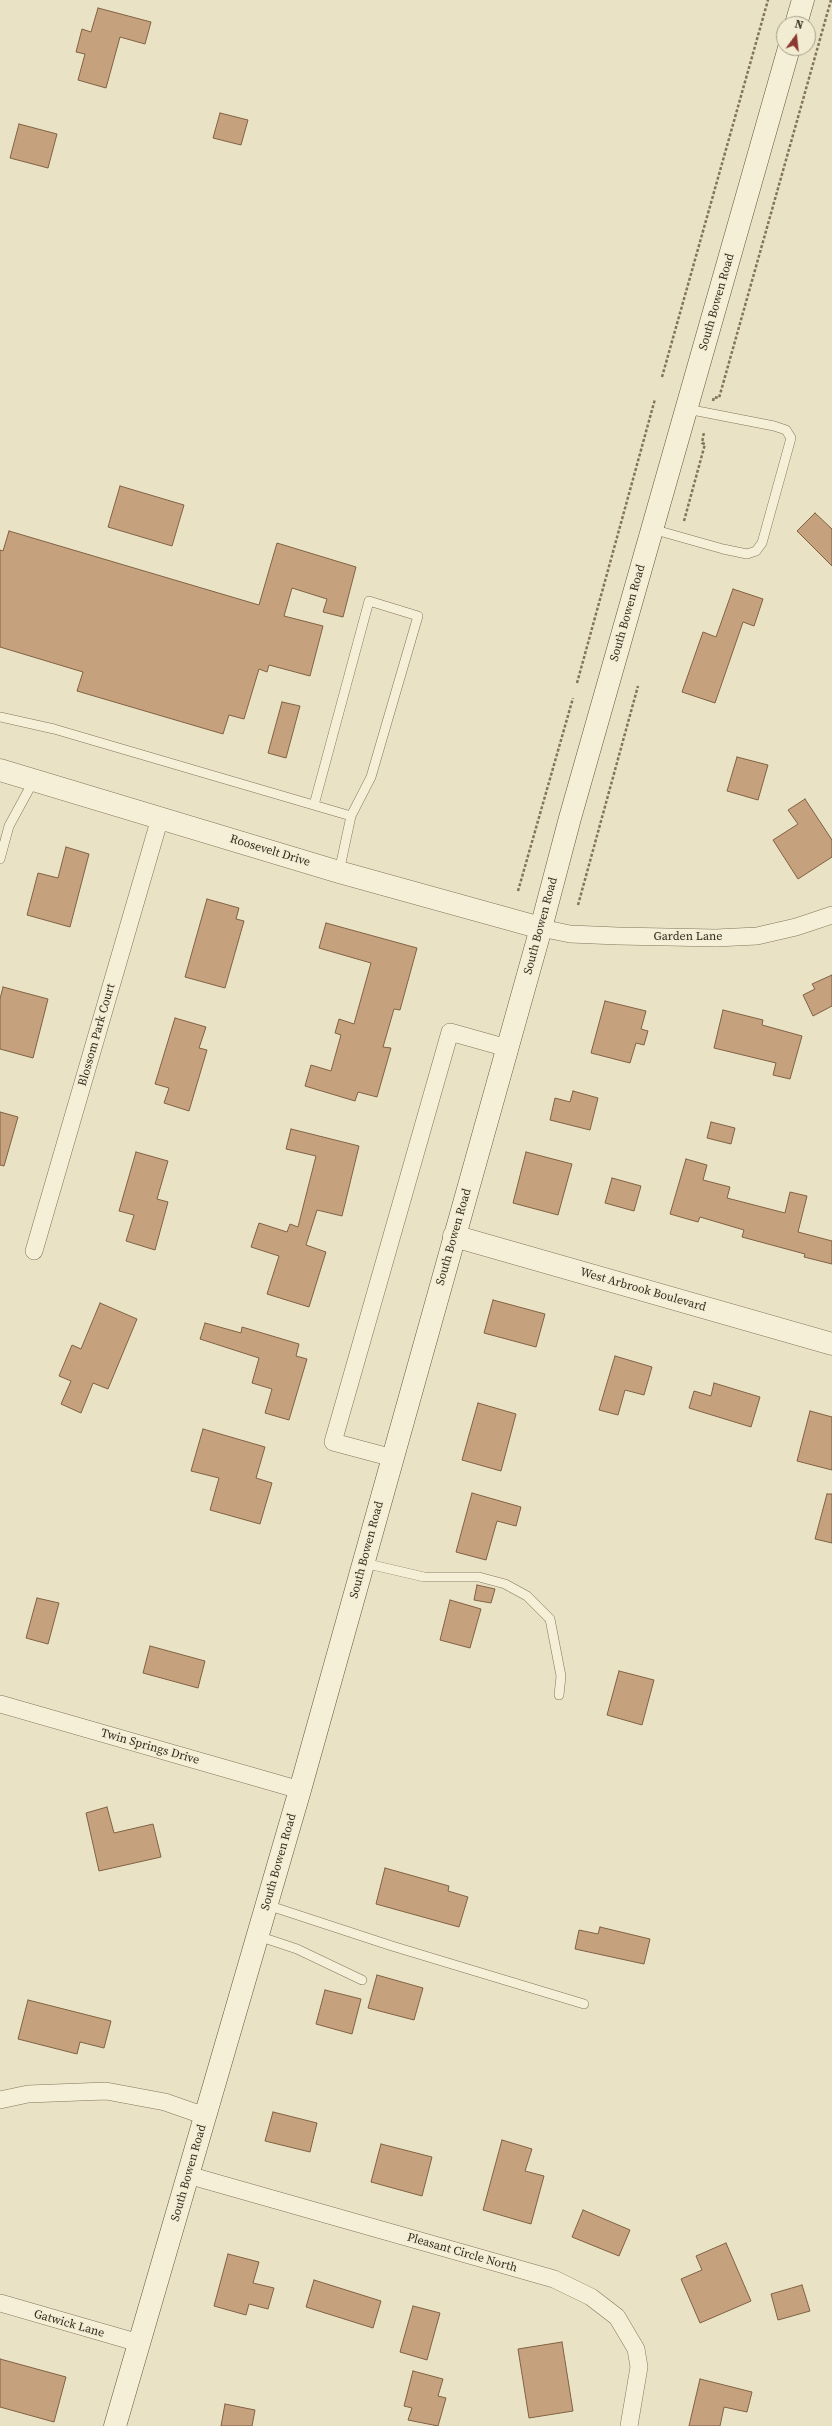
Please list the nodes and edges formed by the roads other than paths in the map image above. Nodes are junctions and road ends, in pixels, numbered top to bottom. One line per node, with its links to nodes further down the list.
1 (803, 0): 2 (main road)
2 (798, 16)
3 (787, 56): 4 (main road, South Bowen Road)
4 (686, 409): 5 (main road, South Bowen Road); 5 (lane)
5 (652, 529): 16 (main road, South Bowen Road)
6 (0, 718): 9 (lane)
7 (0, 770): 8 (main road, Roosevelt Drive)
8 (34, 780): 11 (main road, Roosevelt Drive); 12 (lane)
9 (314, 805): 10 (lane); 10 (lane)
10 (351, 816): 14 (lane)
11 (160, 818): 14 (main road, Roosevelt Drive); 19 (street, Blossom Park Court)
12 (2, 847): 13 (lane)
13 (0, 858)
14 (338, 872): 16 (main road, Roosevelt Drive)
15 (832, 915): 16 (street, Garden Lane)
16 (541, 928): 17 (main road, South Bowen Road)
17 (507, 1048): 18 (main road, South Bowen Road); 21 (street)
18 (454, 1236): 20 (main road, West Arbrook Boulevard); 21 (main road, South Bowen Road)
19 (34, 1251)
20 (832, 1344)
21 (393, 1458): 22 (main road, South Bowen Road)
22 (364, 1562): 23 (lane); 25 (main road, South Bowen Road)
23 (559, 1695)
24 (0, 1704): 25 (street, Twin Springs Drive)
25 (300, 1790): 26 (main road, South Bowen Road)
26 (267, 1905): 27 (main road, South Bowen Road); 29 (lane)
27 (258, 1936): 28 (lane); 31 (main road, South Bowen Road)
28 (362, 1980)
29 (584, 2004)
30 (0, 2100): 31 (street)
31 (205, 2116): 32 (main road, South Bowen Road)
32 (188, 2175): 34 (main road, South Bowen Road); 36 (street, Pleasant Circle North)
33 (0, 2303): 34 (street, Gatwick Lane)
34 (139, 2343): 35 (main road, South Bowen Road)
35 (115, 2426)
36 (629, 2426)

